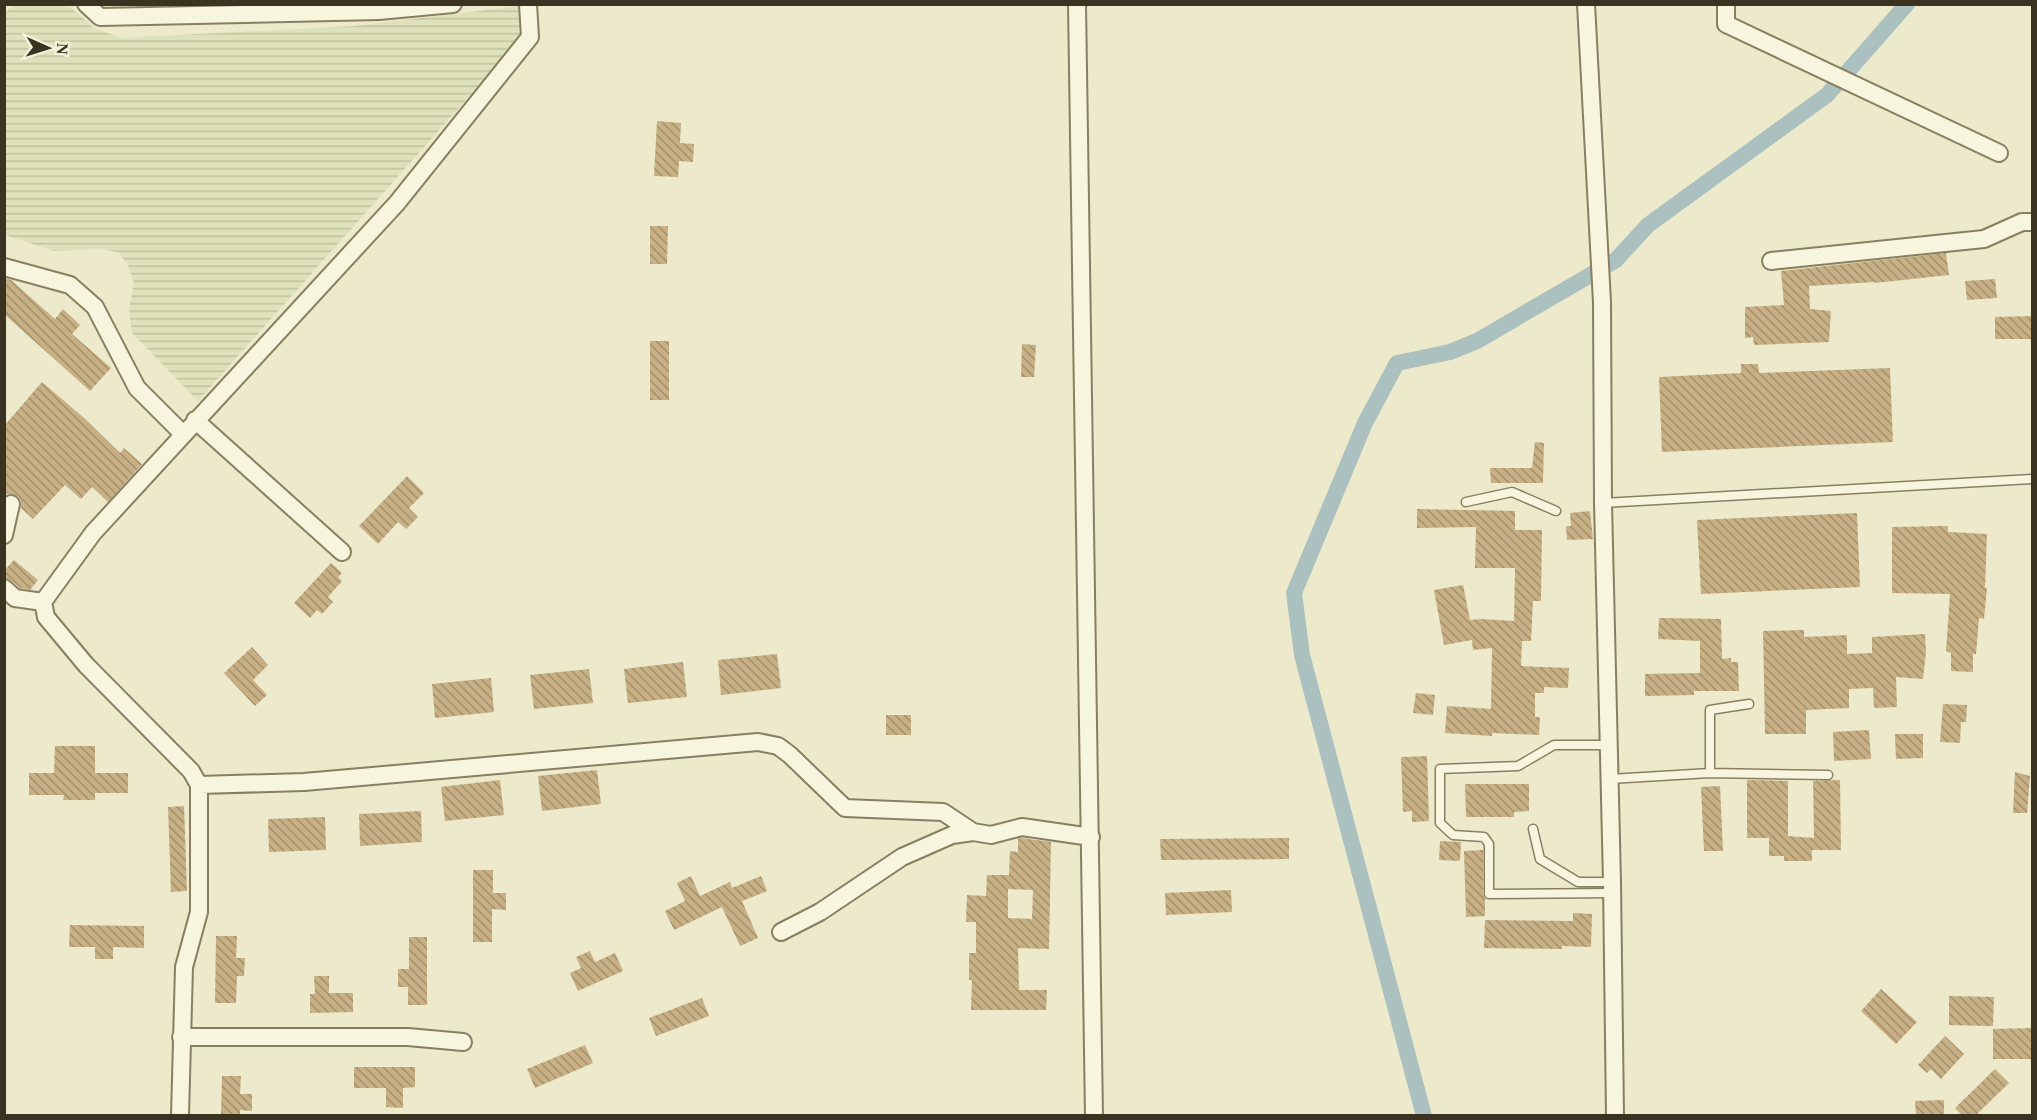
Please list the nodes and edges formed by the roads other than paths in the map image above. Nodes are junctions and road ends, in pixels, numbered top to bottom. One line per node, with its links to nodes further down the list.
1 (86, 4): 2 (street)
2 (453, 4)
3 (528, 4): 11 (street)
4 (1077, 4): 30 (street)
5 (1586, 4): 15 (street)
6 (1726, 4): 7 (street)
7 (1999, 153)
8 (2032, 222): 9 (street)
9 (1771, 261)
10 (4, 267): 12 (street)
11 (195, 420): 12 (street); 19 (street)
12 (183, 434): 21 (street)
13 (2032, 479): 15 (lane)
14 (1466, 502): 17 (lane)
15 (1603, 503): 23 (street)
16 (11, 504): 18 (street)
17 (1556, 511)
18 (4, 535)
19 (342, 552)
20 (4, 588): 21 (street)
21 (43, 602): 27 (street)
22 (1749, 705): 24 (lane)
23 (1609, 745): 26 (street); 31 (lane)
24 (1710, 773): 25 (lane); 26 (lane)
25 (1828, 774)
26 (1610, 779): 31 (street)
27 (200, 785): 29 (street); 33 (street)
28 (1533, 829): 31 (lane)
29 (973, 832): 30 (street); 32 (street)
30 (1091, 837): 36 (street)
31 (1613, 887): 37 (street)
32 (781, 932)
33 (181, 1037): 34 (street); 35 (street)
34 (463, 1042)
35 (180, 1116)
36 (1094, 1116)
37 (1616, 1116)

